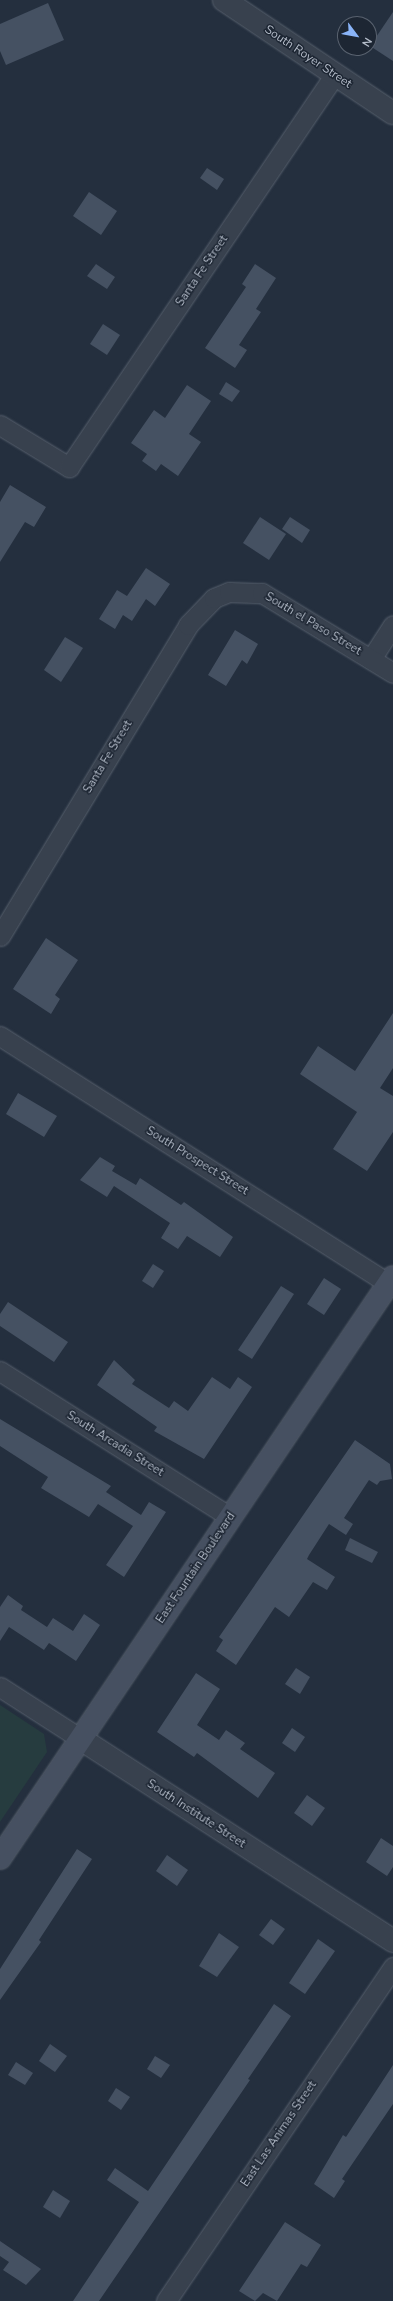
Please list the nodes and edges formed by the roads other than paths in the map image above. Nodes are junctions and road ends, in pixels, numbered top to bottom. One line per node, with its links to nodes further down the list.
1 (224, 0): 2 (street, South Royer Street)
2 (335, 74): 3 (street, South Royer Street); 4 (street, Santa Fe Street)
3 (393, 113)
4 (0, 425)
5 (229, 592): 7 (street, South el Paso Street); 9 (street, Santa Fe Street)
6 (393, 625): 7 (street)
7 (371, 659): 8 (street, South el Paso Street)
8 (393, 673)
9 (0, 936)
10 (0, 1036): 11 (street, South Prospect Street)
11 (392, 1282): 13 (main road, East Fountain Boulevard)
12 (0, 1371): 13 (street, South Arcadia Street)
13 (230, 1517): 15 (main road, East Fountain Boulevard)
14 (0, 1687): 15 (street, South Institute Street)
15 (81, 1739): 16 (main road, East Fountain Boulevard); 17 (street, South Institute Street)
16 (0, 1858)
17 (393, 1941)
18 (393, 1967): 19 (street, East Las Animas Street)
19 (166, 2301)

